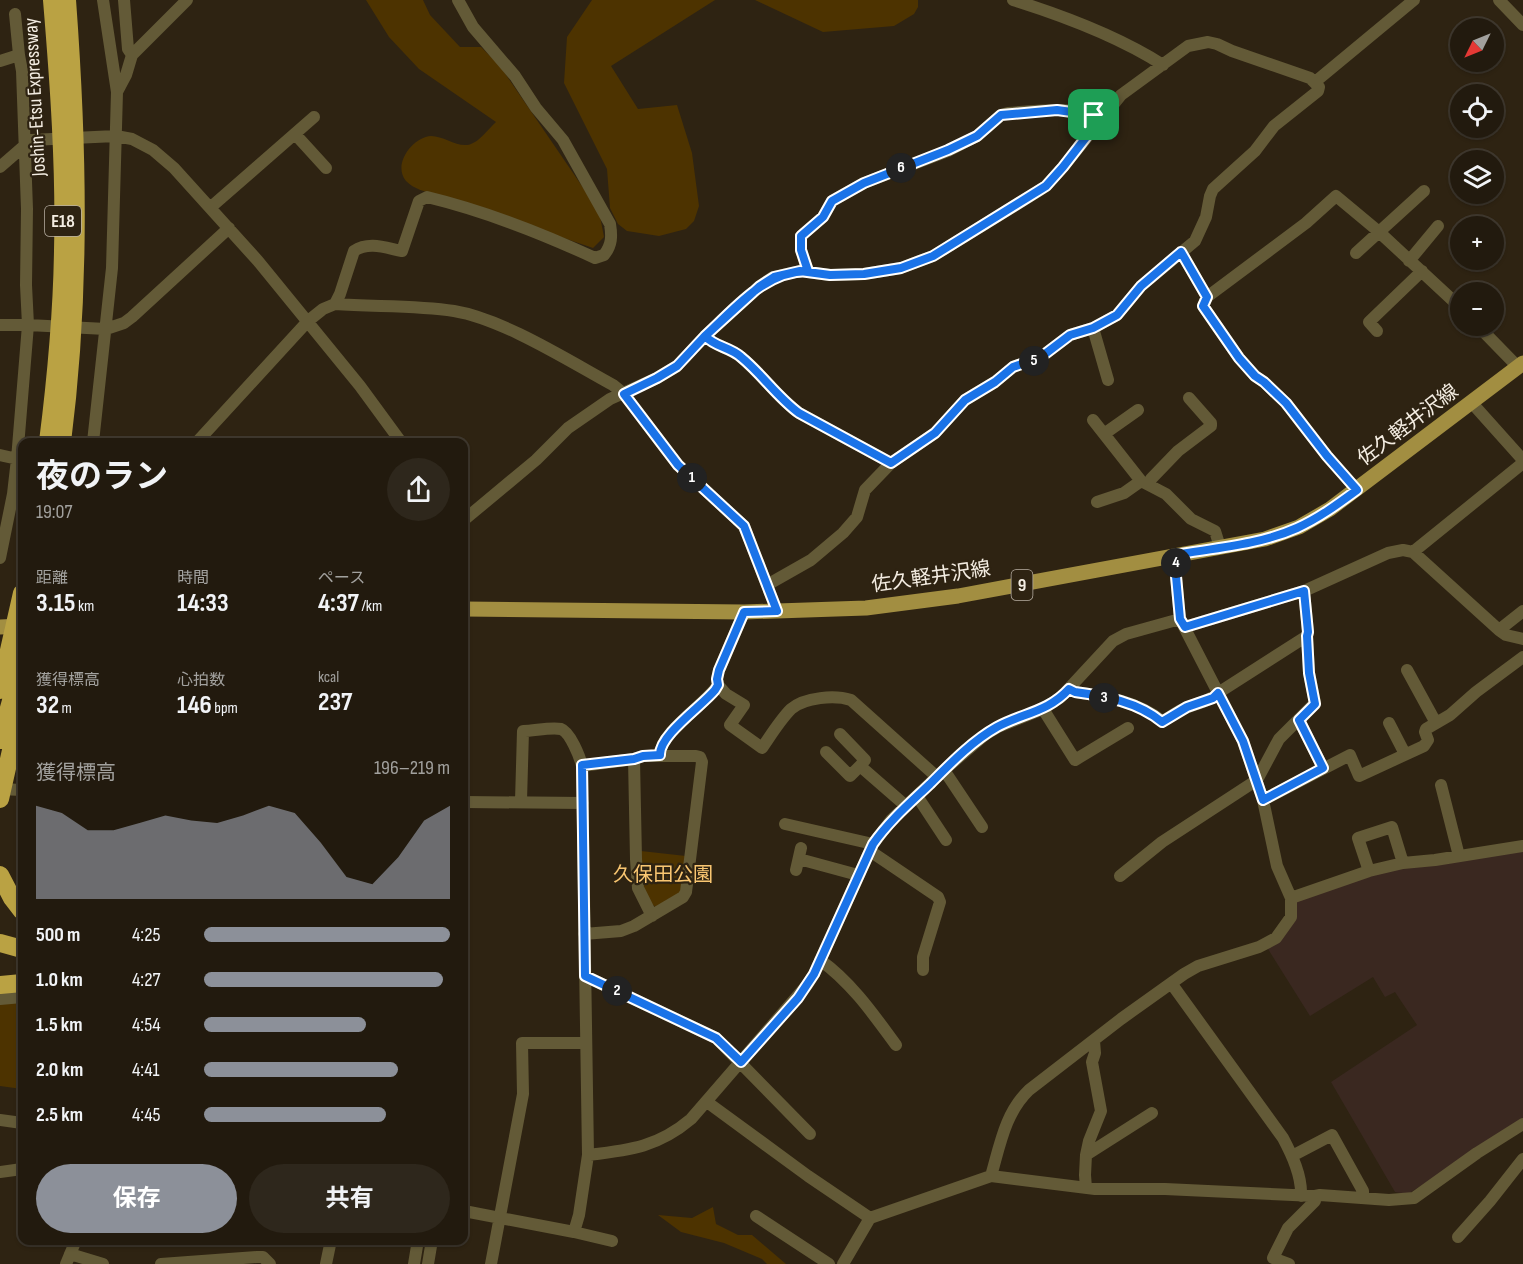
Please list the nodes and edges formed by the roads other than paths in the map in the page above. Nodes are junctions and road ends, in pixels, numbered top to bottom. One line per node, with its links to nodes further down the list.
1 (52, 0): 55 (highway, Joshin-Etsu Expressway / E18)
2 (66, 0): 56 (highway, Joshin-Etsu Expressway / E18)
3 (103, 0): 17 (street)
4 (124, 0): 13 (street)
5 (186, 0): 13 (street)
6 (458, 0): 37 (street)
7 (1013, 0): 15 (street)
8 (1414, 0): 16 (street)
9 (1499, 0): 11 (street)
10 (15, 14): 12 (street)
11 (1523, 25)
12 (20, 55): 14 (street); 22 (street)
13 (132, 55): 17 (street)
14 (0, 61)
15 (1163, 65): 16 (street); 19 (street)
16 (1315, 82): 30 (street)
17 (117, 92): 21 (street)
18 (314, 117): 20 (street)
19 (1101, 118): 33 (street); 33 (street)
20 (295, 134): 24 (street); 26 (street)
21 (112, 136): 22 (street); 26 (street); 43 (street)
22 (28, 142): 23 (street); 41 (street)
23 (0, 167)
24 (326, 168)
25 (1424, 191): 29 (street)
26 (210, 207): 28 (street)
27 (1438, 226): 32 (street)
28 (229, 228): 38 (street); 43 (street)
29 (1378, 231): 31 (street); 32 (street); 35 (street)
30 (1181, 252): 35 (street); 42 (street)
31 (1356, 253)
32 (1409, 261): 34 (street)
33 (808, 271): 44 (street)
34 (1422, 271): 36 (street); 39 (street)
35 (1207, 297): 66 (street)
36 (1450, 298)
37 (334, 304): 38 (street); 48 (street)
38 (308, 321): 58 (street); 59 (street)
39 (1370, 323)
40 (0, 325): 41 (street)
41 (31, 325): 43 (street); 54 (street)
42 (1093, 328): 47 (street); 63 (street)
43 (104, 329): 57 (street)
44 (705, 336): 48 (street); 63 (street)
45 (1489, 336): 46 (street)
46 (1520, 365): 50 (main road, 佐久軽井沢線 / 9)
47 (1102, 374)
48 (624, 394): 68 (street); 73 (street)
49 (1190, 398): 65 (street)
50 (1472, 403): 62 (street); 66 (main road, 佐久軽井沢線 / 9)
51 (1138, 410): 53 (street)
52 (1093, 420): 53 (street)
53 (1104, 434): 65 (street)
54 (22, 438)
55 (48, 438)
56 (62, 438)
57 (93, 438)
58 (201, 438)
59 (398, 438)
60 (0, 455): 61 (street)
61 (18, 459)
62 (1523, 462): 70 (street)
63 (891, 463): 73 (street)
64 (18, 469): 72 (street)
65 (1145, 483): 67 (street); 69 (street)
66 (1357, 490): 69 (main road, 佐久軽井沢線 / 9)
67 (1097, 502)
68 (468, 517)
69 (1220, 547): 71 (main road, 佐久軽井沢線 / 9)
70 (1413, 552): 74 (street); 83 (street)
71 (1174, 555): 76 (main road, 佐久軽井沢線 / 9); 80 (street)
72 (0, 558)
73 (767, 585): 76 (street)
74 (1304, 591): 80 (street); 84 (street)
75 (468, 609): 78 (main road, 佐久軽井沢線 / 9)
76 (777, 611): 78 (main road, 佐久軽井沢線 / 9)
77 (1523, 611): 83 (street)
78 (744, 612): 89 (street)
79 (18, 613): 91 (highway)
80 (1183, 623): 90 (street); 92 (street)
81 (18, 626): 82 (main road)
82 (0, 627)
83 (1499, 630): 85 (street)
84 (1307, 636): 92 (street); 94 (street)
85 (1523, 639)
86 (1523, 657): 96 (street)
87 (1407, 670): 96 (street)
88 (18, 676): 99 (highway)
89 (718, 685): 103 (street); 108 (street)
90 (1069, 689): 92 (street); 93 (street)
91 (0, 690)
92 (1218, 693): 109 (street)
93 (1043, 709): 97 (street); 108 (street)
94 (1299, 720): 107 (street); 109 (street)
95 (1389, 723): 102 (street)
96 (1436, 723): 102 (street)
97 (1119, 729)
98 (840, 734): 106 (street)
99 (0, 740)
100 (18, 742): 112 (highway)
101 (826, 752): 106 (street)
102 (1405, 754): 107 (street)
103 (660, 755): 104 (street); 133 (street)
104 (634, 759): 105 (street); 133 (street)
105 (582, 765): 115 (street); 117 (street)
106 (860, 765): 118 (street)
107 (1323, 768): 114 (street)
108 (940, 773): 113 (street); 120 (street)
109 (1257, 780): 114 (street); 130 (street)
110 (1441, 785): 124 (street)
111 (0, 789): 112 (street)
112 (13, 793)
113 (917, 796): 118 (street); 121 (street)
114 (1263, 800): 131 (street)
115 (521, 801): 116 (street); 117 (street)
116 (468, 802)
117 (583, 802): 134 (street)
118 (906, 806): 123 (street)
119 (785, 824): 123 (street)
120 (982, 827)
121 (946, 840)
122 (1523, 846): 124 (street)
123 (871, 847): 129 (street); 140 (street)
124 (1459, 856): 126 (street)
125 (799, 859): 129 (street)
126 (1403, 863): 127 (street); 127 (street)
127 (1369, 871): 131 (street)
128 (0, 875): 132 (highway)
129 (858, 875): 139 (street)
130 (1120, 876)
131 (1291, 898): 143 (street)
132 (18, 905)
133 (652, 916): 134 (street)
134 (584, 934): 141 (street)
135 (0, 944): 136 (highway)
136 (18, 948)
137 (0, 955): 138 (highway)
138 (18, 959)
139 (820, 960): 149 (street); 150 (street)
140 (923, 970)
141 (585, 976): 148 (street); 150 (street)
142 (18, 983): 144 (highway)
143 (1171, 983): 147 (street); 159 (street)
144 (0, 985)
145 (18, 997): 146 (street)
146 (0, 999)
147 (1094, 1041): 158 (street); 163 (street)
148 (586, 1043): 157 (street); 171 (street)
149 (896, 1045)
150 (741, 1062): 151 (street); 156 (street)
151 (706, 1102): 157 (street); 170 (street)
152 (1152, 1113): 158 (street)
153 (0, 1120): 154 (street)
154 (18, 1122)
155 (1523, 1124): 167 (street)
156 (810, 1134)
157 (588, 1155): 172 (street)
158 (1086, 1155): 164 (street)
159 (1292, 1156): 165 (street); 167 (street)
160 (1523, 1159): 173 (street)
161 (18, 1169): 162 (street)
162 (0, 1172)
163 (991, 1176): 164 (street); 170 (street)
164 (1086, 1188): 165 (street)
165 (1301, 1196): 166 (street)
166 (1315, 1196): 167 (street); 189 (street)
167 (1363, 1197)
168 (468, 1212): 171 (street)
169 (756, 1216): 188 (street)
170 (870, 1218): 180 (street)
171 (500, 1219): 172 (street); 187 (street)
172 (574, 1232): 174 (street)
173 (1458, 1237)
174 (612, 1241)
175 (74, 1245): 179 (street)
176 (330, 1245): 184 (street)
177 (417, 1245): 185 (street)
178 (431, 1245): 186 (street)
179 (68, 1259): 181 (street)
180 (848, 1262)
181 (103, 1264)
182 (160, 1264): 183 (street)
183 (270, 1264)
184 (326, 1264)
185 (414, 1264)
186 (428, 1264)
187 (491, 1264)
188 (830, 1264)
189 (1289, 1264)

